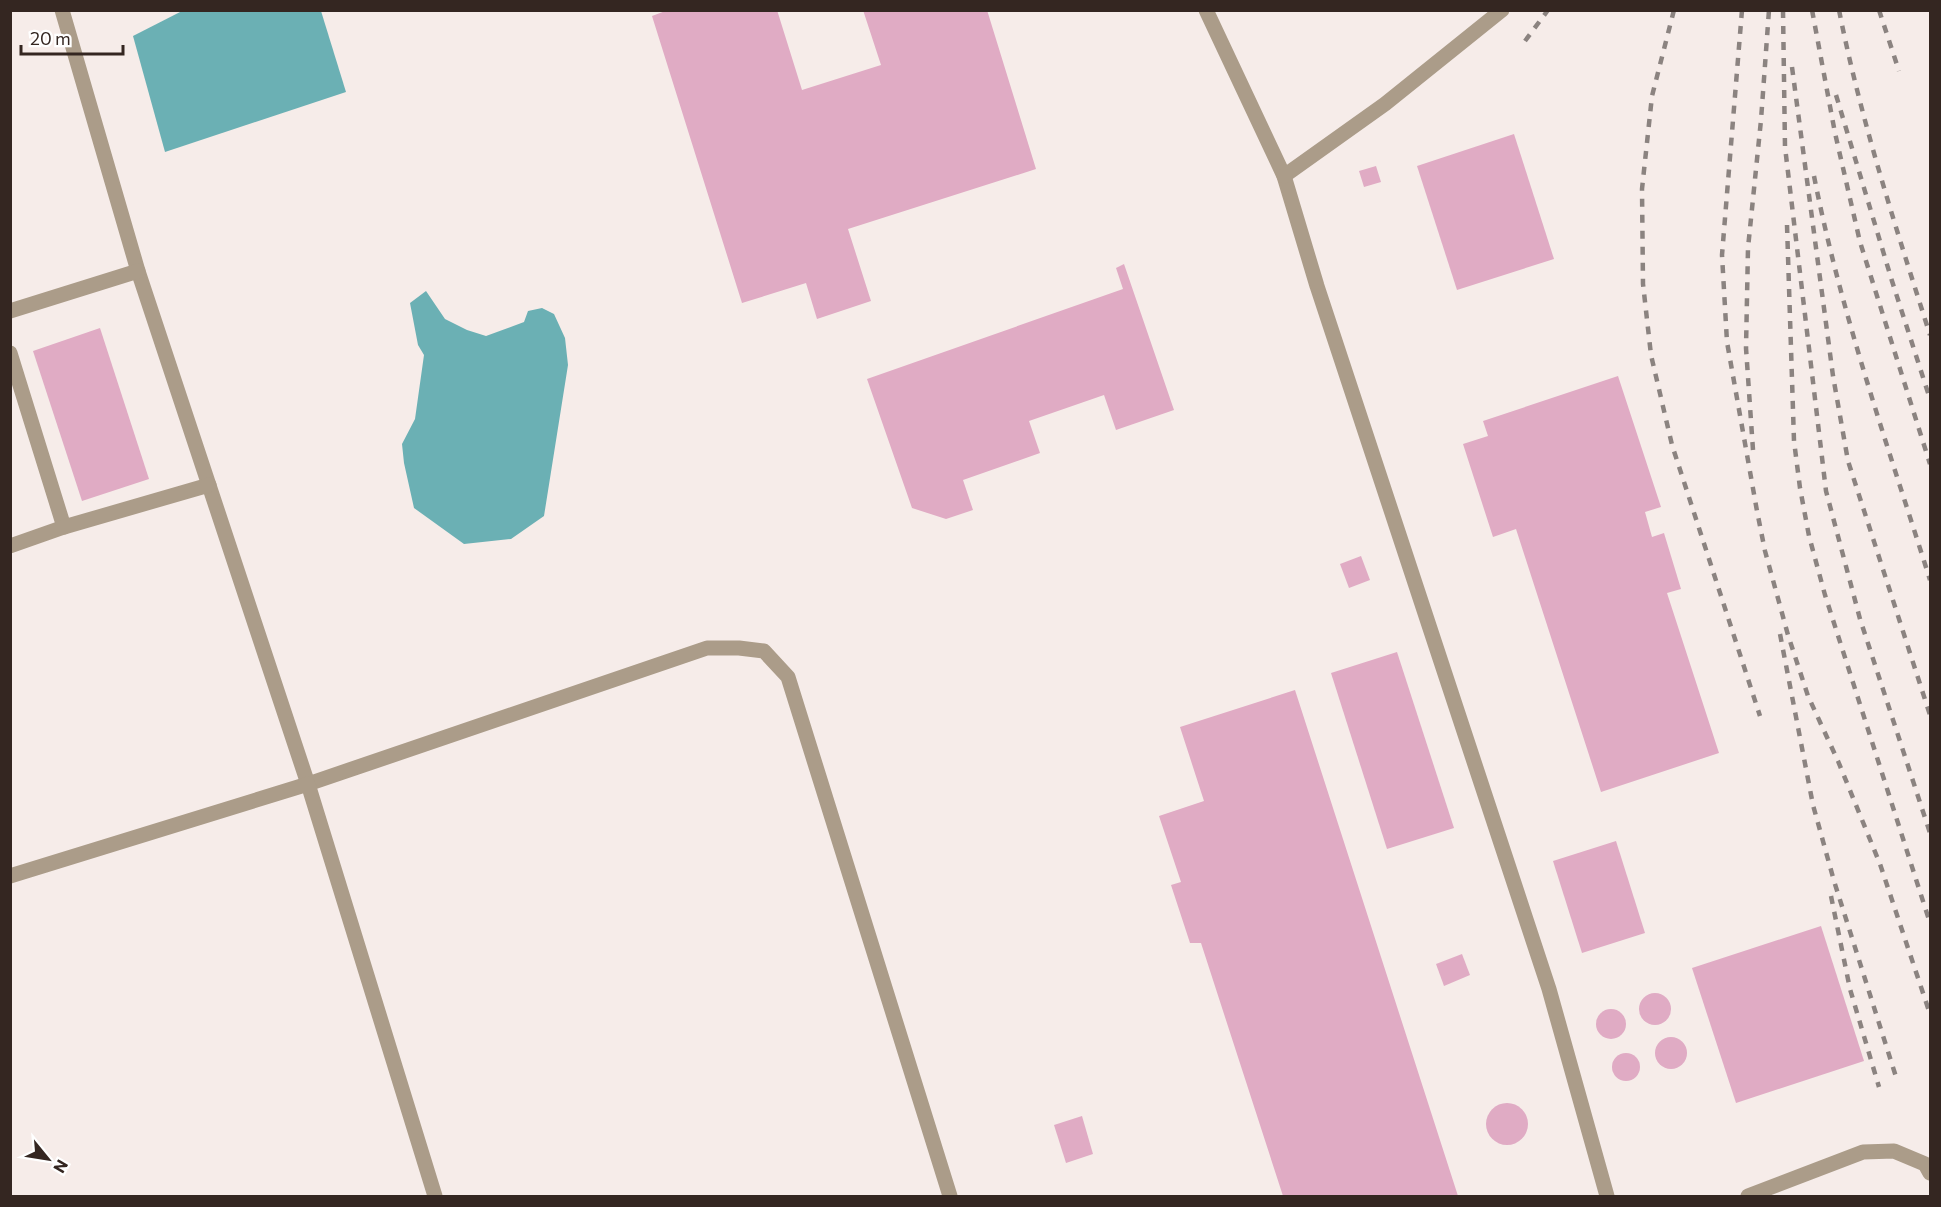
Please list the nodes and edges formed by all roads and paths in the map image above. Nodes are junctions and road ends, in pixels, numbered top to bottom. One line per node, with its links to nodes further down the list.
1 (62, 10): 5 (lane)
2 (1206, 10): 4 (lane)
3 (1502, 10): 4 (lane)
4 (1284, 176): 16 (lane)
5 (138, 271): 6 (lane); 8 (lane)
6 (10, 311)
7 (10, 353): 9 (lane)
8 (209, 485): 9 (lane); 11 (lane)
9 (64, 527): 10 (lane)
10 (10, 546)
11 (308, 784): 12 (lane); 14 (lane); 15 (lane)
12 (10, 876)
13 (1930, 1173): 17 (lane)
14 (435, 1197)
15 (950, 1197)
16 (1607, 1197)
17 (1748, 1197)

